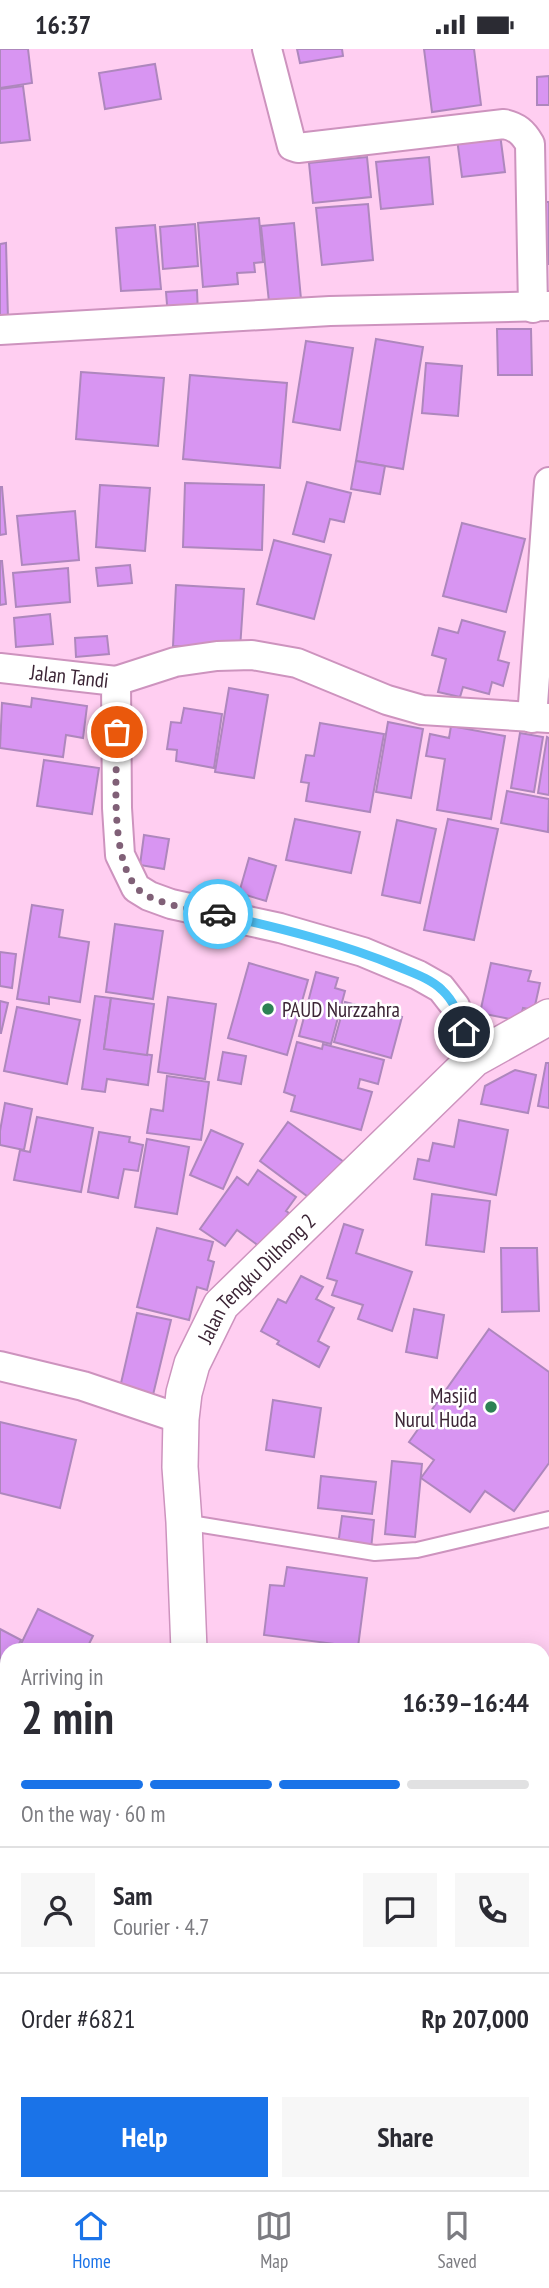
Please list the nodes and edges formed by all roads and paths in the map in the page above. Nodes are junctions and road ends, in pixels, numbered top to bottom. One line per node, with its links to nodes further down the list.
1 (267, 49): 2 (street)
2 (541, 307): 3 (street)
3 (0, 330)
4 (549, 482): 7 (street)
5 (0, 667): 6 (street, Jalan Tandi)
6 (116, 681): 7 (street); 9 (street, Jalan Tandi)
7 (541, 718)
8 (549, 1017): 9 (street, Jalan Tengku Dilhong 2)
9 (474, 1059): 11 (street, Jalan Tengku Dilhong 2)
10 (0, 1366): 11 (street)
11 (181, 1419): 13 (street, Jalan Tengku Dilhong 2)
12 (549, 1519): 13 (lane)
13 (184, 1522): 14 (street, Jalan Tengku Dilhong 2)
14 (189, 1643)

